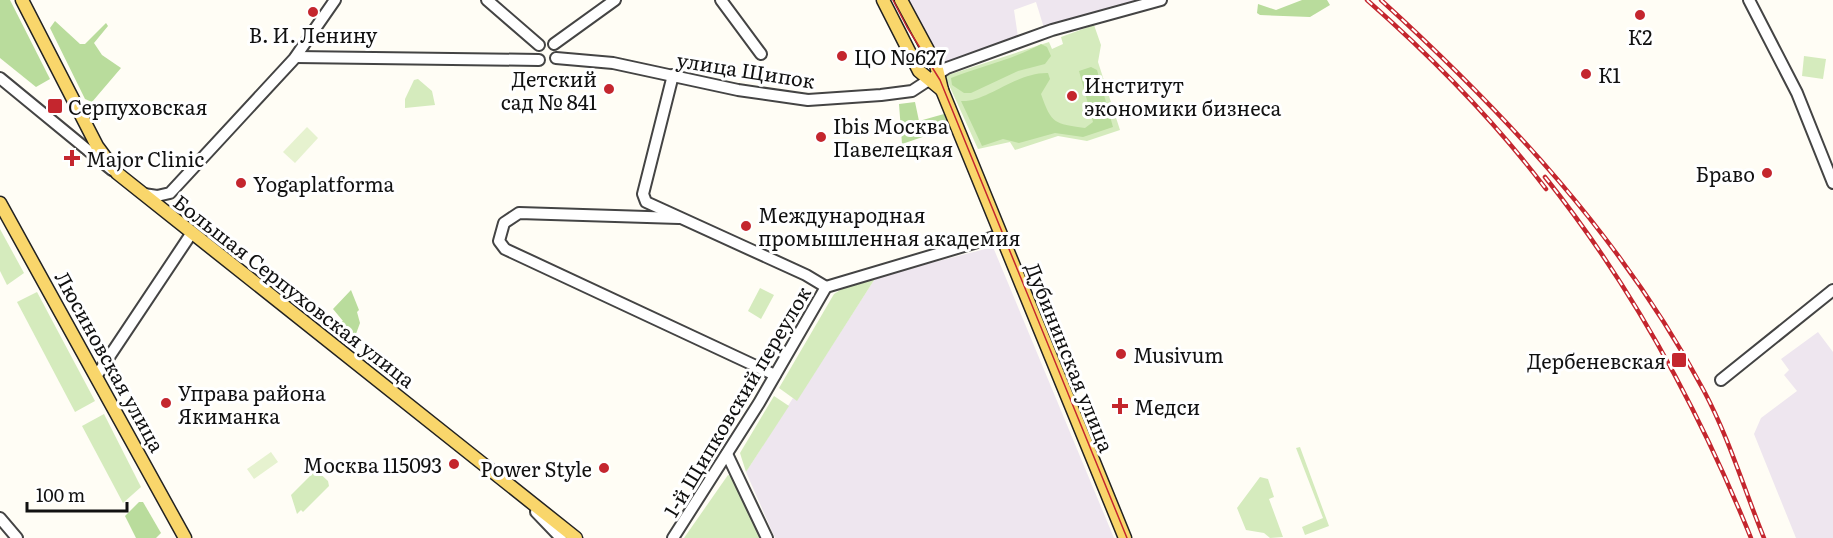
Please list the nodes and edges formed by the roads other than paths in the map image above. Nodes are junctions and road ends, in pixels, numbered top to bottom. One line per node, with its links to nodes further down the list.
1 (22, 0): 19 (main road, Большая Серпуховская улица)
2 (335, 0): 13 (street)
3 (487, 0): 11 (street)
4 (615, 0): 10 (street)
5 (721, 0): 12 (street)
6 (883, 0): 17 (main road, Дубининская улица)
7 (901, 0): 17 (main road, Дубининская улица)
8 (1161, 0): 17 (street, улица Щипок)
9 (1749, 0): 20 (street)
10 (554, 44): 11 (street); 14 (street)
11 (539, 45): 15 (street)
12 (761, 54)
13 (296, 57): 15 (street); 21 (street)
14 (556, 58): 15 (street); 16 (street, улица Щипок)
15 (540, 60)
16 (673, 75): 17 (street, улица Щипок); 22 (street)
17 (937, 75): 27 (main road, Дубининская улица)
18 (0, 78): 19 (street)
19 (117, 173): 21 (main road, Большая Серпуховская улица)
20 (1833, 183)
21 (140, 193): 26 (main road, Большая Серпуховская улица)
22 (644, 199): 24 (street); 25 (street, 1-й Щипковский переулок)
23 (0, 203): 30 (main road, Люсиновская улица)
24 (626, 215): 25 (street); 31 (street)
25 (679, 218): 28 (street, 1-й Щипковский переулок)
26 (191, 234): 30 (street); 34 (main road, Большая Серпуховская улица)
27 (1001, 235): 28 (street); 42 (main road, Дубининская улица)
28 (826, 287): 31 (street, 1-й Щипковский переулок)
29 (1833, 290): 32 (street)
30 (97, 375): 37 (main road, Люсиновская улица)
31 (775, 375): 33 (street, 1-й Щипковский переулок)
32 (1721, 380)
33 (727, 454): 40 (street, 1-й Щипковский переулок); 41 (street)
34 (491, 468): 38 (street, Большая Серпуховская улица); 39 (main road, Большая Серпуховская улица)
35 (0, 519): 36 (street)
36 (17, 538)
37 (185, 538)
38 (561, 538)
39 (576, 538)
40 (673, 538)
41 (767, 538)
42 (1125, 538)

